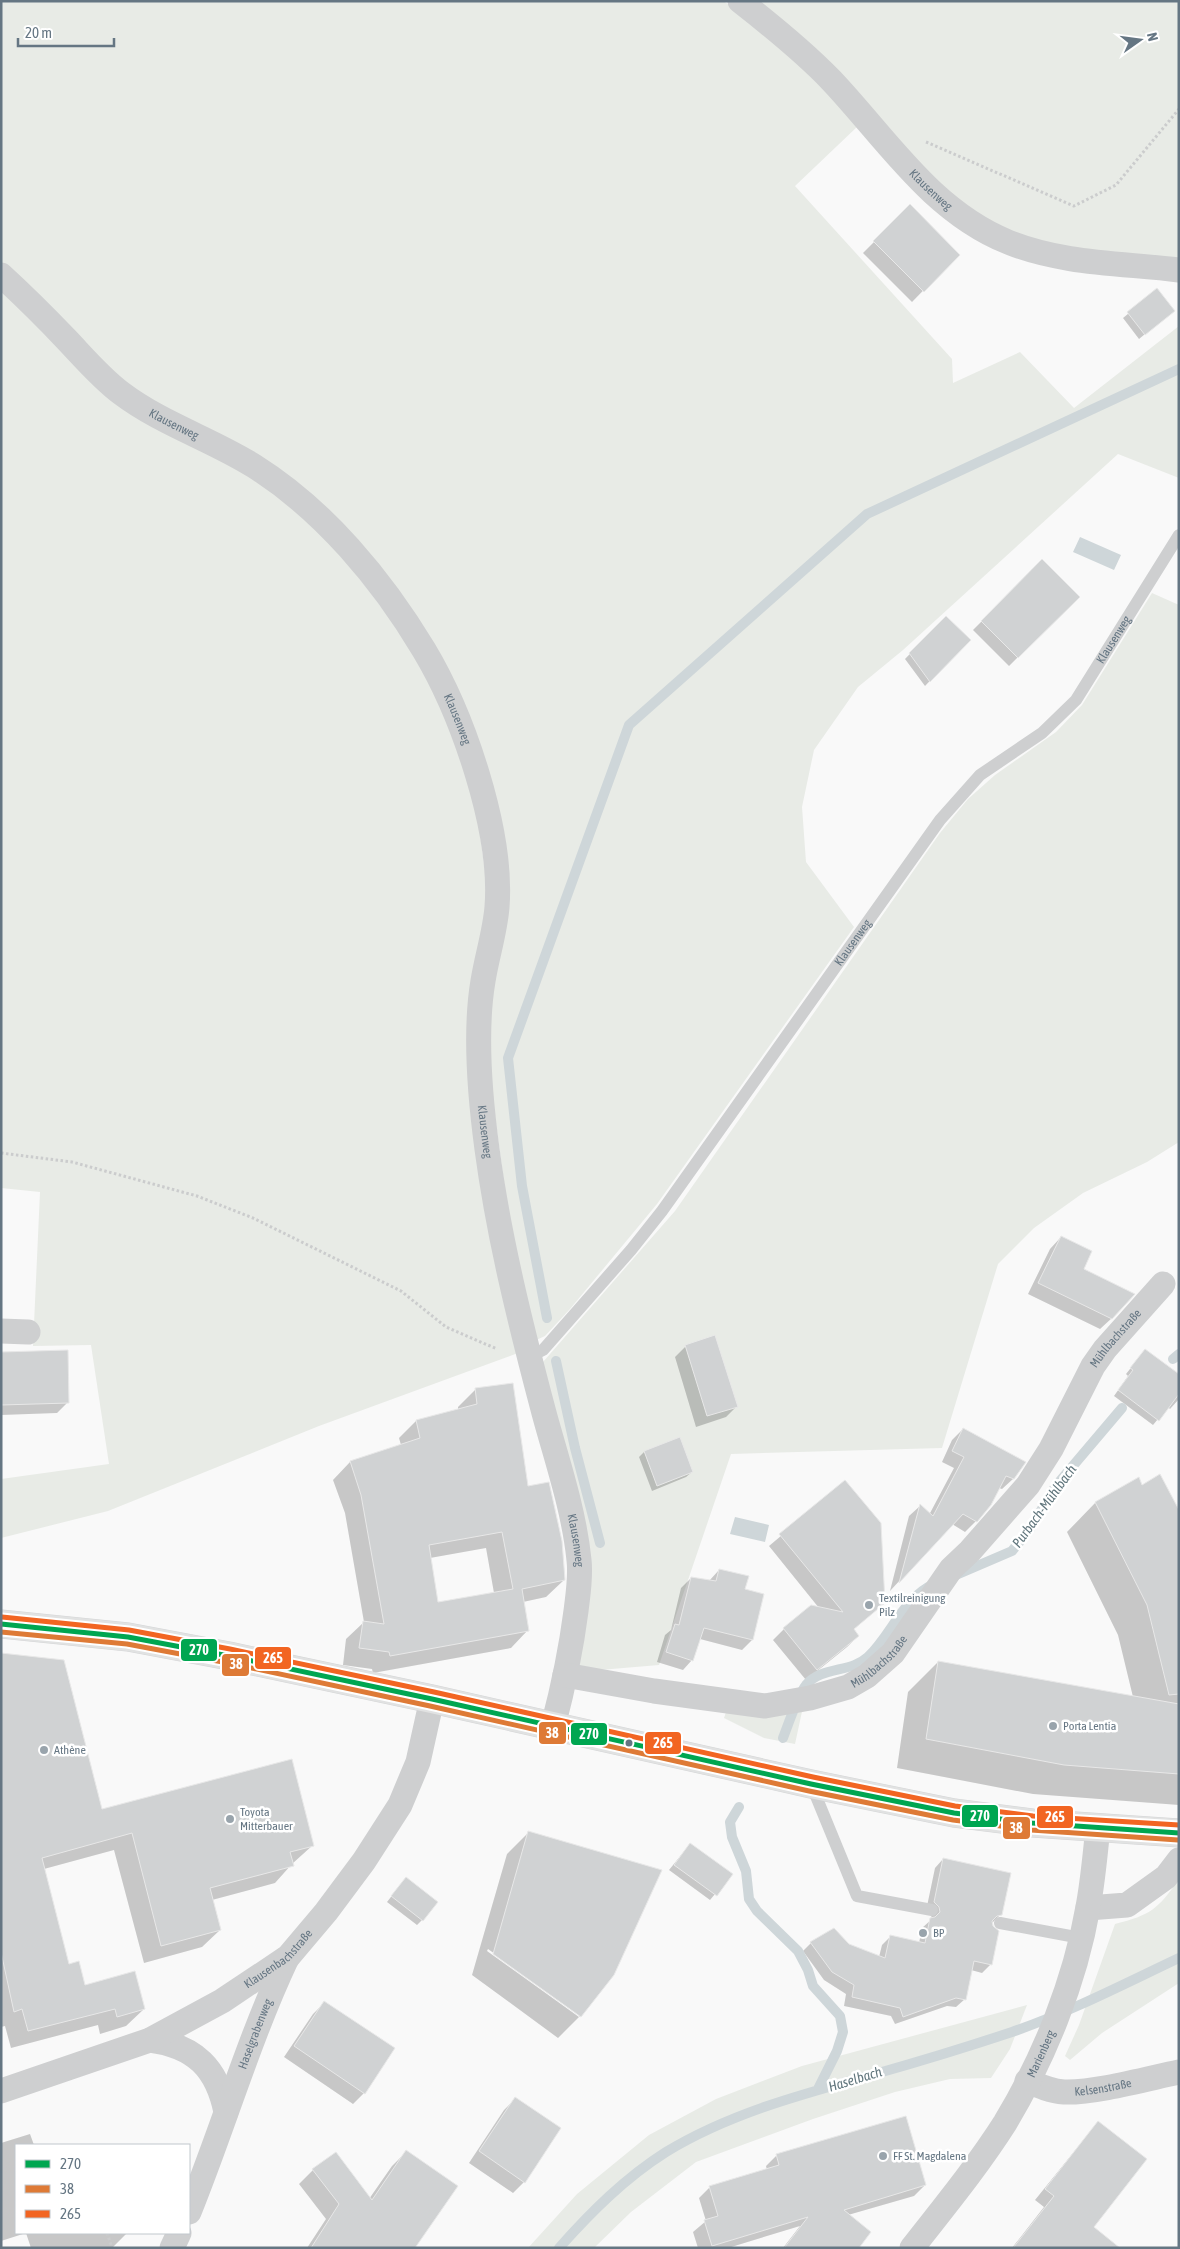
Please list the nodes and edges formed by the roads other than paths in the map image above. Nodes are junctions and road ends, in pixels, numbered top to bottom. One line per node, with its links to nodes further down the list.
1 (740, 1): 2 (street, Klausenweg)
2 (1179, 270)
3 (1, 275): 8 (street, Klausenweg)
4 (1179, 535): 8 (lane, Klausenweg)
5 (1163, 1284): 10 (street, Mühlbachstraße)
6 (1, 1331): 7 (street)
7 (28, 1332)
8 (529, 1357): 10 (street, Klausenweg)
9 (1, 1624): 11 (main road)
10 (565, 1675): 12 (street, Klausenweg)
11 (432, 1699): 12 (main road); 21 (street, Klausenbachstraße)
12 (553, 1726): 13 (main road)
13 (811, 1784): 14 (main road); 18 (lane)
14 (1098, 1828): 15 (main road); 17 (street, Marienberg)
15 (1179, 1833)
16 (1179, 1860): 17 (street)
17 (1088, 1908): 20 (street, Marienberg)
18 (932, 1910)
19 (1000, 1923): 20 (lane)
20 (1081, 1938): 24 (street, Marienberg)
21 (288, 1957): 22 (street, Klausenbachstraße); 26 (street, Haselgrabenweg)
22 (150, 2040): 25 (street, Klausenbachstraße); 26 (street)
23 (1179, 2072): 24 (street, Kelsenstraße)
24 (1027, 2081): 30 (street, Marienberg)
25 (1, 2091)
26 (226, 2112): 27 (street, Haselgrabenweg)
27 (190, 2210)
28 (179, 2234): 29 (street)
29 (172, 2248)
30 (912, 2248)

